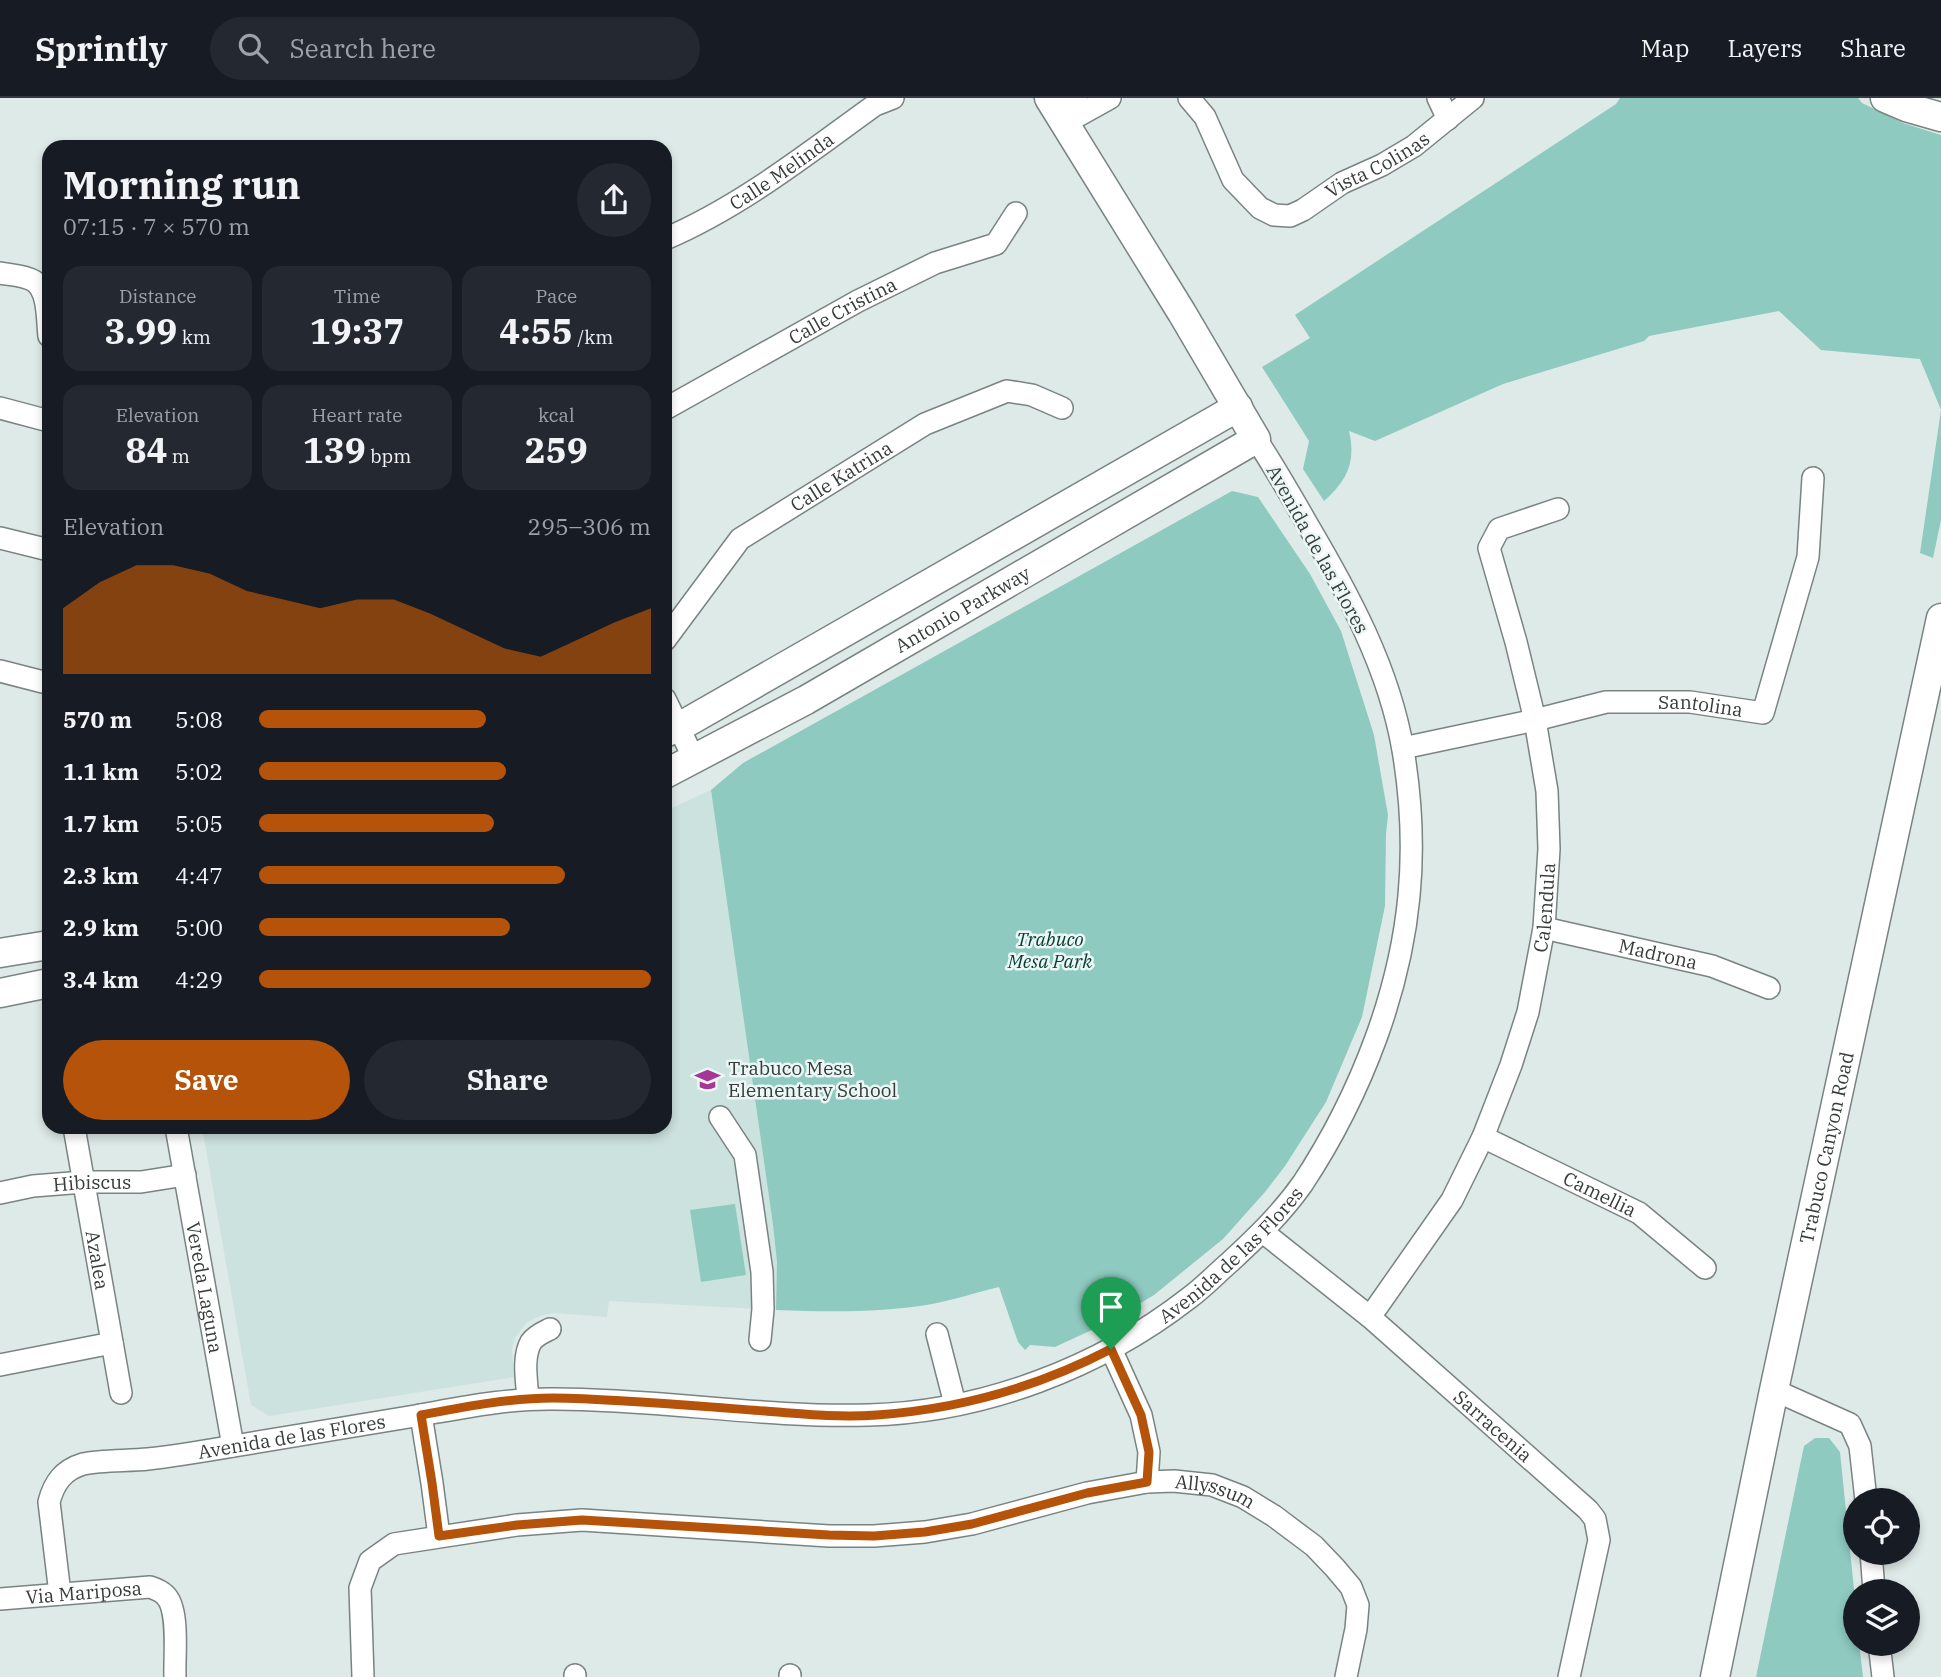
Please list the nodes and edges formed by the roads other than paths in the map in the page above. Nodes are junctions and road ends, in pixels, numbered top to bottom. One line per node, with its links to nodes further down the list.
1 (893, 98): 11 (street, Calle Melinda)
2 (1110, 98): 7 (street)
3 (1189, 98): 9 (street, Vista Colinas)
4 (1438, 98): 9 (street)
5 (1473, 98): 9 (street, Vista Colinas)
6 (1885, 98): 8 (main road)
7 (1062, 107): 15 (main road, Avenida de las Flores)
8 (1941, 117)
9 (1448, 119)
10 (1016, 213): 14 (street, Calle Cristina)
11 (672, 236)
12 (0, 273): 13 (street)
13 (42, 292)
14 (672, 405)
15 (1238, 407): 19 (main road, Avenida de las Flores); 29 (main road, Antonio Parkway)
16 (0, 408): 18 (street)
17 (1062, 408): 25 (street, Calle Katrina)
18 (42, 419)
19 (1256, 439): 30 (street, Avenida de las Flores); 31 (main road, Antonio Parkway)
20 (1813, 478): 28 (street, Santolina)
21 (1558, 509): 28 (street, Calendula)
22 (0, 538): 23 (street)
23 (42, 548)
24 (1941, 618): 55 (main road, Trabuco Canyon Road)
25 (672, 631)
26 (0, 671): 27 (street)
27 (42, 682)
28 (1535, 720): 30 (street, Santolina); 33 (street, Calendula)
29 (672, 730): 31 (street)
30 (1403, 748): 46 (street, Avenida de las Flores)
31 (694, 759): 32 (main road, Antonio Parkway)
32 (672, 770)
33 (1544, 928): 37 (street, Madrona); 42 (street, Calendula)
34 (42, 946): 35 (main road)
35 (0, 953)
36 (42, 984): 38 (main road)
37 (1769, 988)
38 (0, 993)
39 (720, 1117): 51 (street)
40 (75, 1134): 44 (street, Azalea)
41 (177, 1134): 43 (street, Vereda Laguna)
42 (1483, 1137): 47 (street, Camellia); 48 (street, Calendula)
43 (185, 1175): 44 (street, Hibiscus); 60 (street, Vereda Laguna)
44 (84, 1182): 45 (street, Hibiscus); 52 (street, Azalea)
45 (0, 1193)
46 (1263, 1233): 48 (street, Sarracenia); 53 (street, Avenida de las Flores)
47 (1705, 1268)
48 (1370, 1317): 70 (street, Sarracenia)
49 (551, 1329): 57 (street)
50 (937, 1334): 58 (street)
51 (760, 1340)
52 (112, 1343): 54 (street); 56 (street, Azalea)
53 (1111, 1349): 58 (street, Avenida de las Flores); 61 (street)
54 (0, 1365)
55 (1774, 1390): 62 (street); 71 (main road, Trabuco Canyon Road)
56 (121, 1393)
57 (528, 1399): 58 (street, Avenida de las Flores); 59 (street, Avenida de las Flores)
58 (955, 1404)
59 (421, 1415): 60 (street, Avenida de las Flores); 63 (street)
60 (233, 1446): 64 (street, Avenida de las Flores)
61 (1147, 1482): 63 (street, Allyssum); 69 (street, Allyssum)
62 (1865, 1488)
63 (439, 1536): 68 (street, Allyssum)
64 (60, 1594): 65 (street, Via Mariposa); 67 (street, Via Mariposa)
65 (0, 1598)
66 (1881, 1656): 72 (street)
67 (175, 1677)
68 (363, 1677)
69 (1346, 1677)
70 (1569, 1677)
71 (1715, 1677)
72 (1883, 1677)

